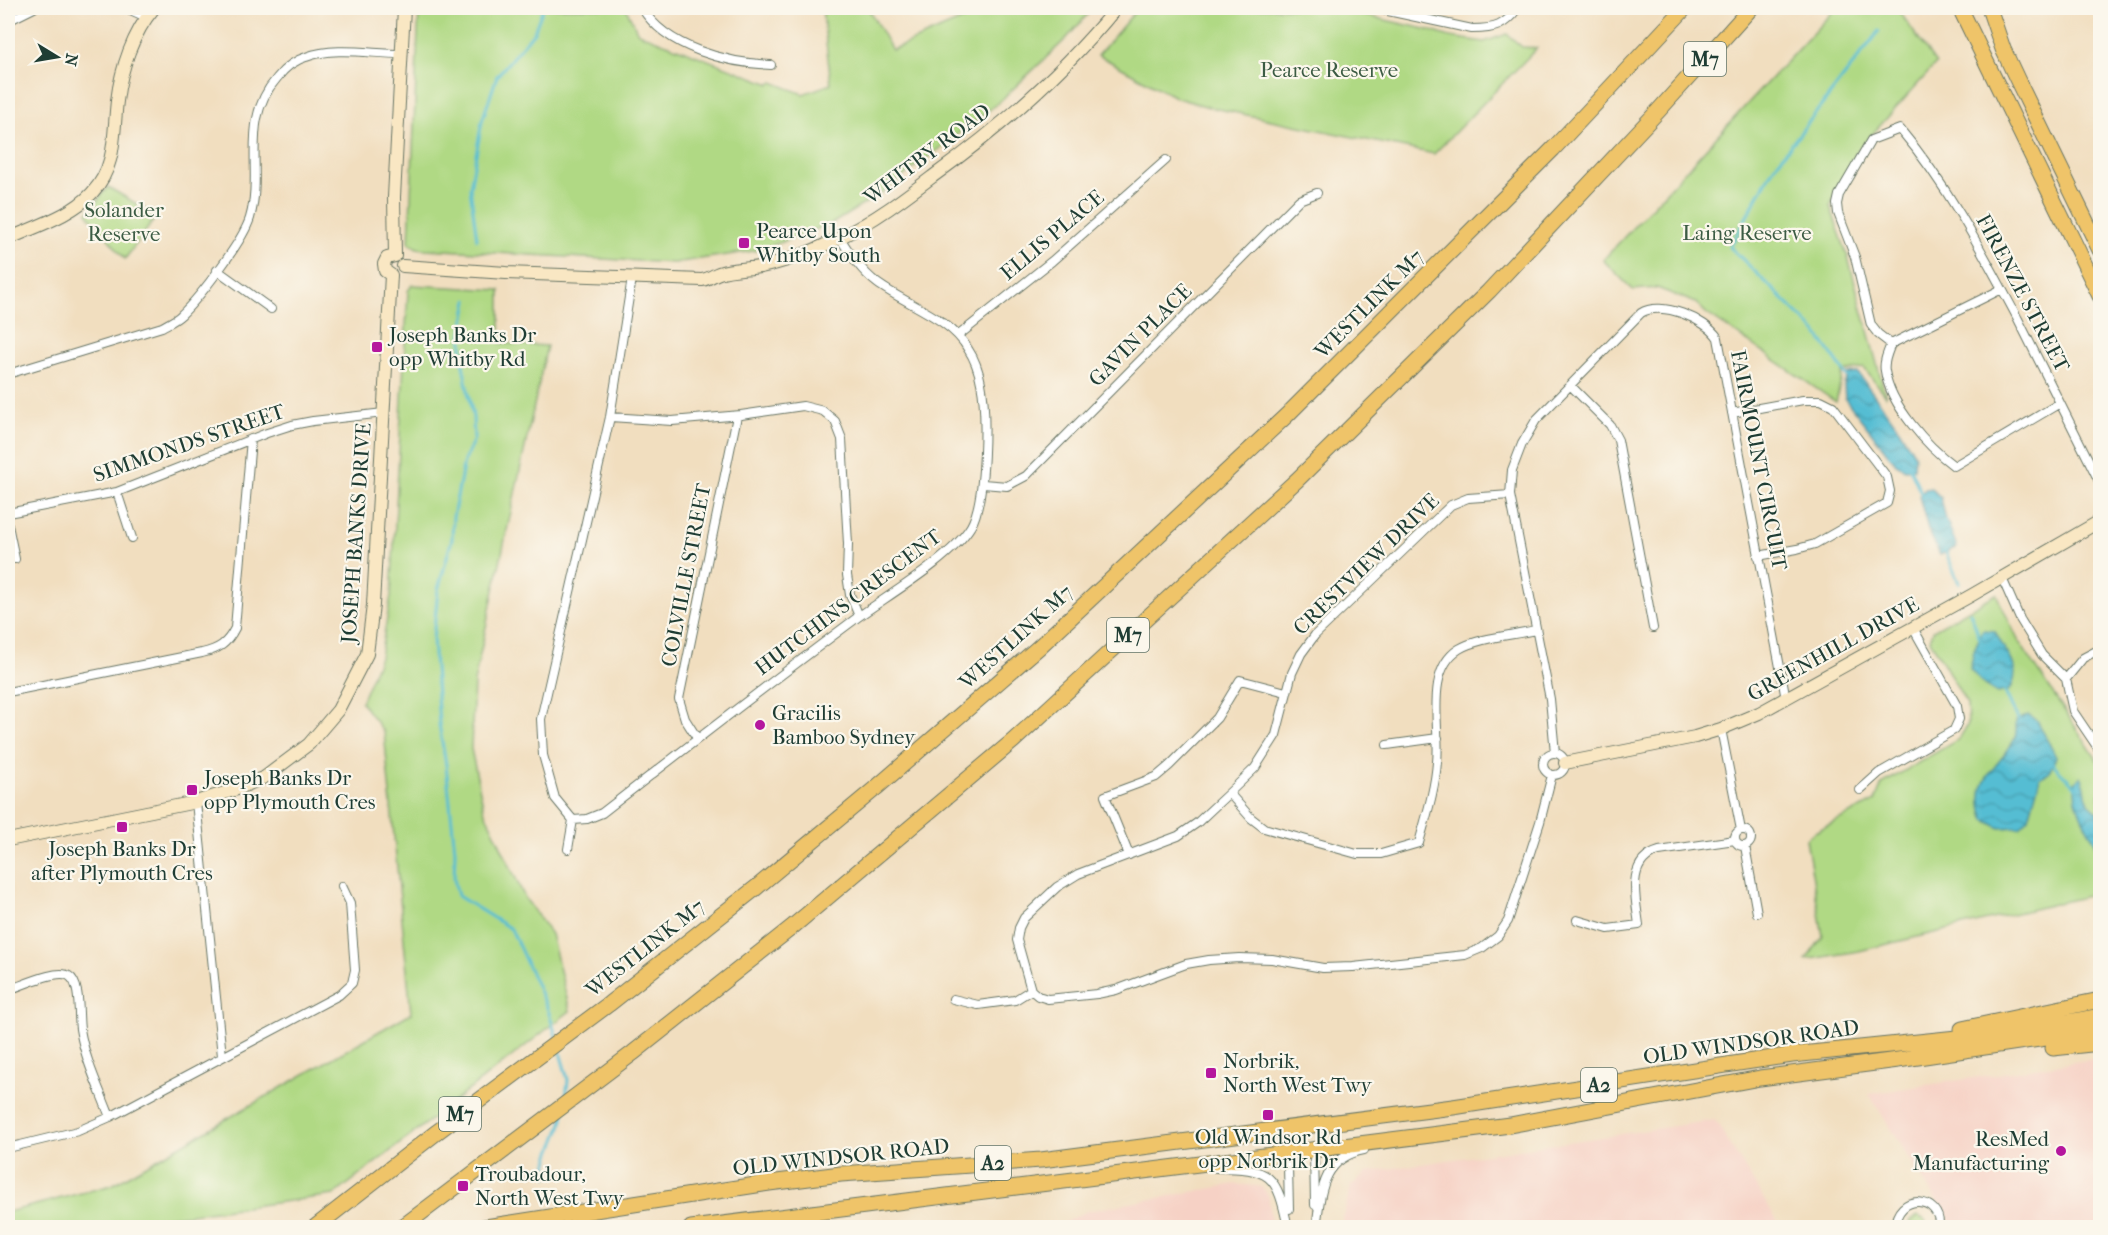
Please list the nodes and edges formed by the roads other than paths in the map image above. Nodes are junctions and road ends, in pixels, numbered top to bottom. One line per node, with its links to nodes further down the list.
1 (34, 8): 13 (street)
2 (126, 8): 12 (street)
3 (404, 8): 14 (street)
4 (643, 8): 15 (street)
5 (1116, 8): 18 (street, WHITBY ROAD)
6 (1374, 8): 7 (street)
7 (1518, 8)
8 (1684, 8): 95 (highway, WESTLINK M7 / M7)
9 (1751, 8): 96 (highway, M7)
10 (1960, 8): 25 (highway)
11 (1989, 8): 20 (highway)
12 (150, 12): 19 (street)
13 (8, 21)
14 (401, 54): 21 (street); 22 (street)
15 (771, 65)
16 (1166, 160): 27 (street, ELLIS PLACE)
17 (1317, 193): 38 (street, GAVIN PLACE)
18 (840, 238): 23 (street, WHITBY ROAD); 27 (street, HUTCHINS CRESCENT)
19 (8, 239)
20 (2100, 250)
21 (399, 261): 23 (street, WHITBY ROAD); 32 (street, JOSEPH BANKS DRIVE)
22 (217, 270): 26 (street); 29 (street)
23 (632, 278): 35 (street)
24 (2002, 289): 28 (street); 28 (street, FIRENZE STREET); 31 (street, FIRENZE STREET)
25 (2100, 296)
26 (271, 309)
27 (959, 335): 38 (street, HUTCHINS CRESCENT)
28 (1891, 344): 31 (street)
29 (8, 374)
30 (1571, 386): 33 (street, FAIRMOUNT CIRCUIT); 40 (street, FAIRMOUNT CIRCUIT); 49 (street)
31 (2060, 403): 37 (street, FIRENZE STREET)
32 (384, 413): 36 (street, SIMMONDS STREET); 67 (street, JOSEPH BANKS DRIVE)
33 (1732, 413): 45 (street, FAIRMOUNT CIRCUIT); 45 (street)
34 (737, 416): 35 (street); 48 (street); 58 (street, COLVILLE STREET)
35 (610, 417): 68 (street)
36 (251, 439): 39 (street, SIMMONDS STREET); 54 (street)
37 (2100, 483)
38 (983, 484): 48 (street, HUTCHINS CRESCENT)
39 (117, 492): 41 (street, SIMMONDS STREET); 44 (street)
40 (1510, 495): 51 (street, FAIRMOUNT CIRCUIT); 55 (street, CRESTVIEW DRIVE)
41 (8, 513)
42 (2100, 521): 47 (street, GREENHILL DRIVE)
43 (8, 525): 46 (street)
44 (132, 538)
45 (1758, 556): 56 (street, FAIRMOUNT CIRCUIT)
46 (15, 559)
47 (2002, 578): 50 (street, GREENHILL DRIVE); 53 (street)
48 (860, 616): 58 (street, HUTCHINS CRESCENT)
49 (1653, 628)
50 (1913, 628): 56 (street, GREENHILL DRIVE); 65 (street)
51 (1535, 630): 59 (street); 62 (street, FAIRMOUNT CIRCUIT)
52 (2100, 649): 53 (street)
53 (2066, 679): 61 (street)
54 (8, 692)
55 (1286, 692): 66 (street, CRESTVIEW DRIVE); 74 (street)
56 (1786, 699): 57 (street, GREENHILL DRIVE)
57 (1721, 729): 63 (street, GREENHILL DRIVE); 69 (street)
58 (697, 738): 68 (street, HUTCHINS CRESCENT)
59 (1438, 738): 60 (street); 66 (street)
60 (1387, 744)
61 (2100, 751)
62 (1555, 753): 63 (street); 64 (street)
63 (1565, 763): 64 (street)
64 (1552, 775): 79 (street)
65 (1860, 790)
66 (1230, 793): 74 (street, CRESTVIEW DRIVE)
67 (196, 802): 70 (street, JOSEPH BANKS DRIVE); 86 (street)
68 (573, 820): 73 (street)
69 (1741, 830): 71 (street); 72 (street)
70 (8, 840)
71 (1735, 840): 72 (street); 77 (street)
72 (1745, 846): 76 (street)
73 (568, 849)
74 (1129, 855): 79 (street, CRESTVIEW DRIVE)
75 (342, 886): 86 (street)
76 (1757, 913)
77 (1577, 920)
78 (8, 990): 88 (street)
79 (1031, 990): 80 (street)
80 (953, 999)
81 (2100, 1000): 85 (highway)
82 (2100, 1016): 85 (highway, OLD WINDSOR ROAD / A2)
83 (2100, 1030): 87 (highway, OLD WINDSOR ROAD / A2)
84 (2100, 1043): 87 (highway)
85 (1886, 1044): 89 (highway, OLD WINDSOR ROAD / A2)
86 (222, 1056): 88 (street)
87 (1898, 1060): 90 (highway, OLD WINDSOR ROAD / A2)
88 (110, 1117): 91 (street)
89 (1312, 1124): 92 (highway); 93 (highway); 97 (highway, OLD WINDSOR ROAD / A2)
90 (1510, 1125): 92 (highway, OLD WINDSOR ROAD / A2); 100 (street)
91 (8, 1148)
92 (1314, 1149): 93 (highway, OLD WINDSOR ROAD / A2); 100 (street)
93 (1291, 1151): 94 (highway, OLD WINDSOR ROAD / A2); 99 (street)
94 (1153, 1169): 98 (highway, OLD WINDSOR ROAD / A2); 99 (street)
95 (314, 1227)
96 (401, 1227)
97 (479, 1227)
98 (691, 1227)
99 (1289, 1227)
100 (1316, 1227)
101 (1895, 1227): 102 (street)
102 (1939, 1227)

